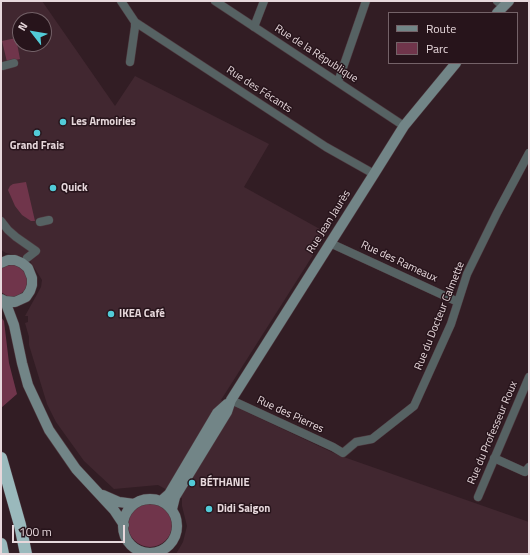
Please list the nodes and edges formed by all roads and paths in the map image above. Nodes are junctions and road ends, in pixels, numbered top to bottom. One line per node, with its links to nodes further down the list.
1 (121, 1): 5 (street)
2 (215, 1): 6 (street, Rue de la République)
3 (264, 1): 6 (street)
4 (366, 1): 11 (street)
5 (135, 22): 8 (street); 14 (street, Rue des Fécants)
6 (254, 27): 11 (street, Rue de la République)
7 (12, 62): 10 (street)
8 (130, 62)
9 (455, 64): 12 (main road, Rue Jean Jaurès)
10 (3, 66)
11 (338, 82): 12 (street, Rue de la République)
12 (404, 126): 14 (main road, Rue Jean Jaurès)
13 (529, 154): 21 (street, Rue du Docteur Calmette)
14 (374, 174): 16 (main road, Rue Jean Jaurès)
15 (1, 221): 17 (street)
16 (330, 243): 21 (street, Rue des Rameaux); 24 (main road, Rue Jean Jaurès)
17 (27, 258)
18 (3, 259): 20 (main road)
19 (3, 300): 20 (main road); 22 (main road)
20 (20, 300): 22 (main road)
21 (458, 302): 25 (street, Rue du Docteur Calmette)
22 (14, 324): 29 (main road)
23 (529, 377): 27 (street, Rue du Professeur Roux)
24 (231, 400): 25 (street, Rue des Pierres); 31 (main road, Rue Jean Jaurès); 33 (main road, Rue Jean Jaurès)
25 (339, 452)
26 (1, 458): 40 (highway)
27 (494, 458): 28 (street); 30 (street, Rue du Professeur Roux)
28 (529, 466)
29 (97, 492): 32 (main road); 34 (main road)
30 (478, 497)
31 (161, 502): 32 (main road); 33 (main road)
32 (134, 504): 34 (main road)
33 (172, 510): 37 (main road)
34 (124, 525): 35 (main road)
35 (128, 540): 38 (main road); 41 (main road)
36 (1, 544): 39 (highway)
37 (163, 552): 38 (main road)
38 (143, 553)
39 (3, 554)
40 (26, 554)
41 (128, 554)

